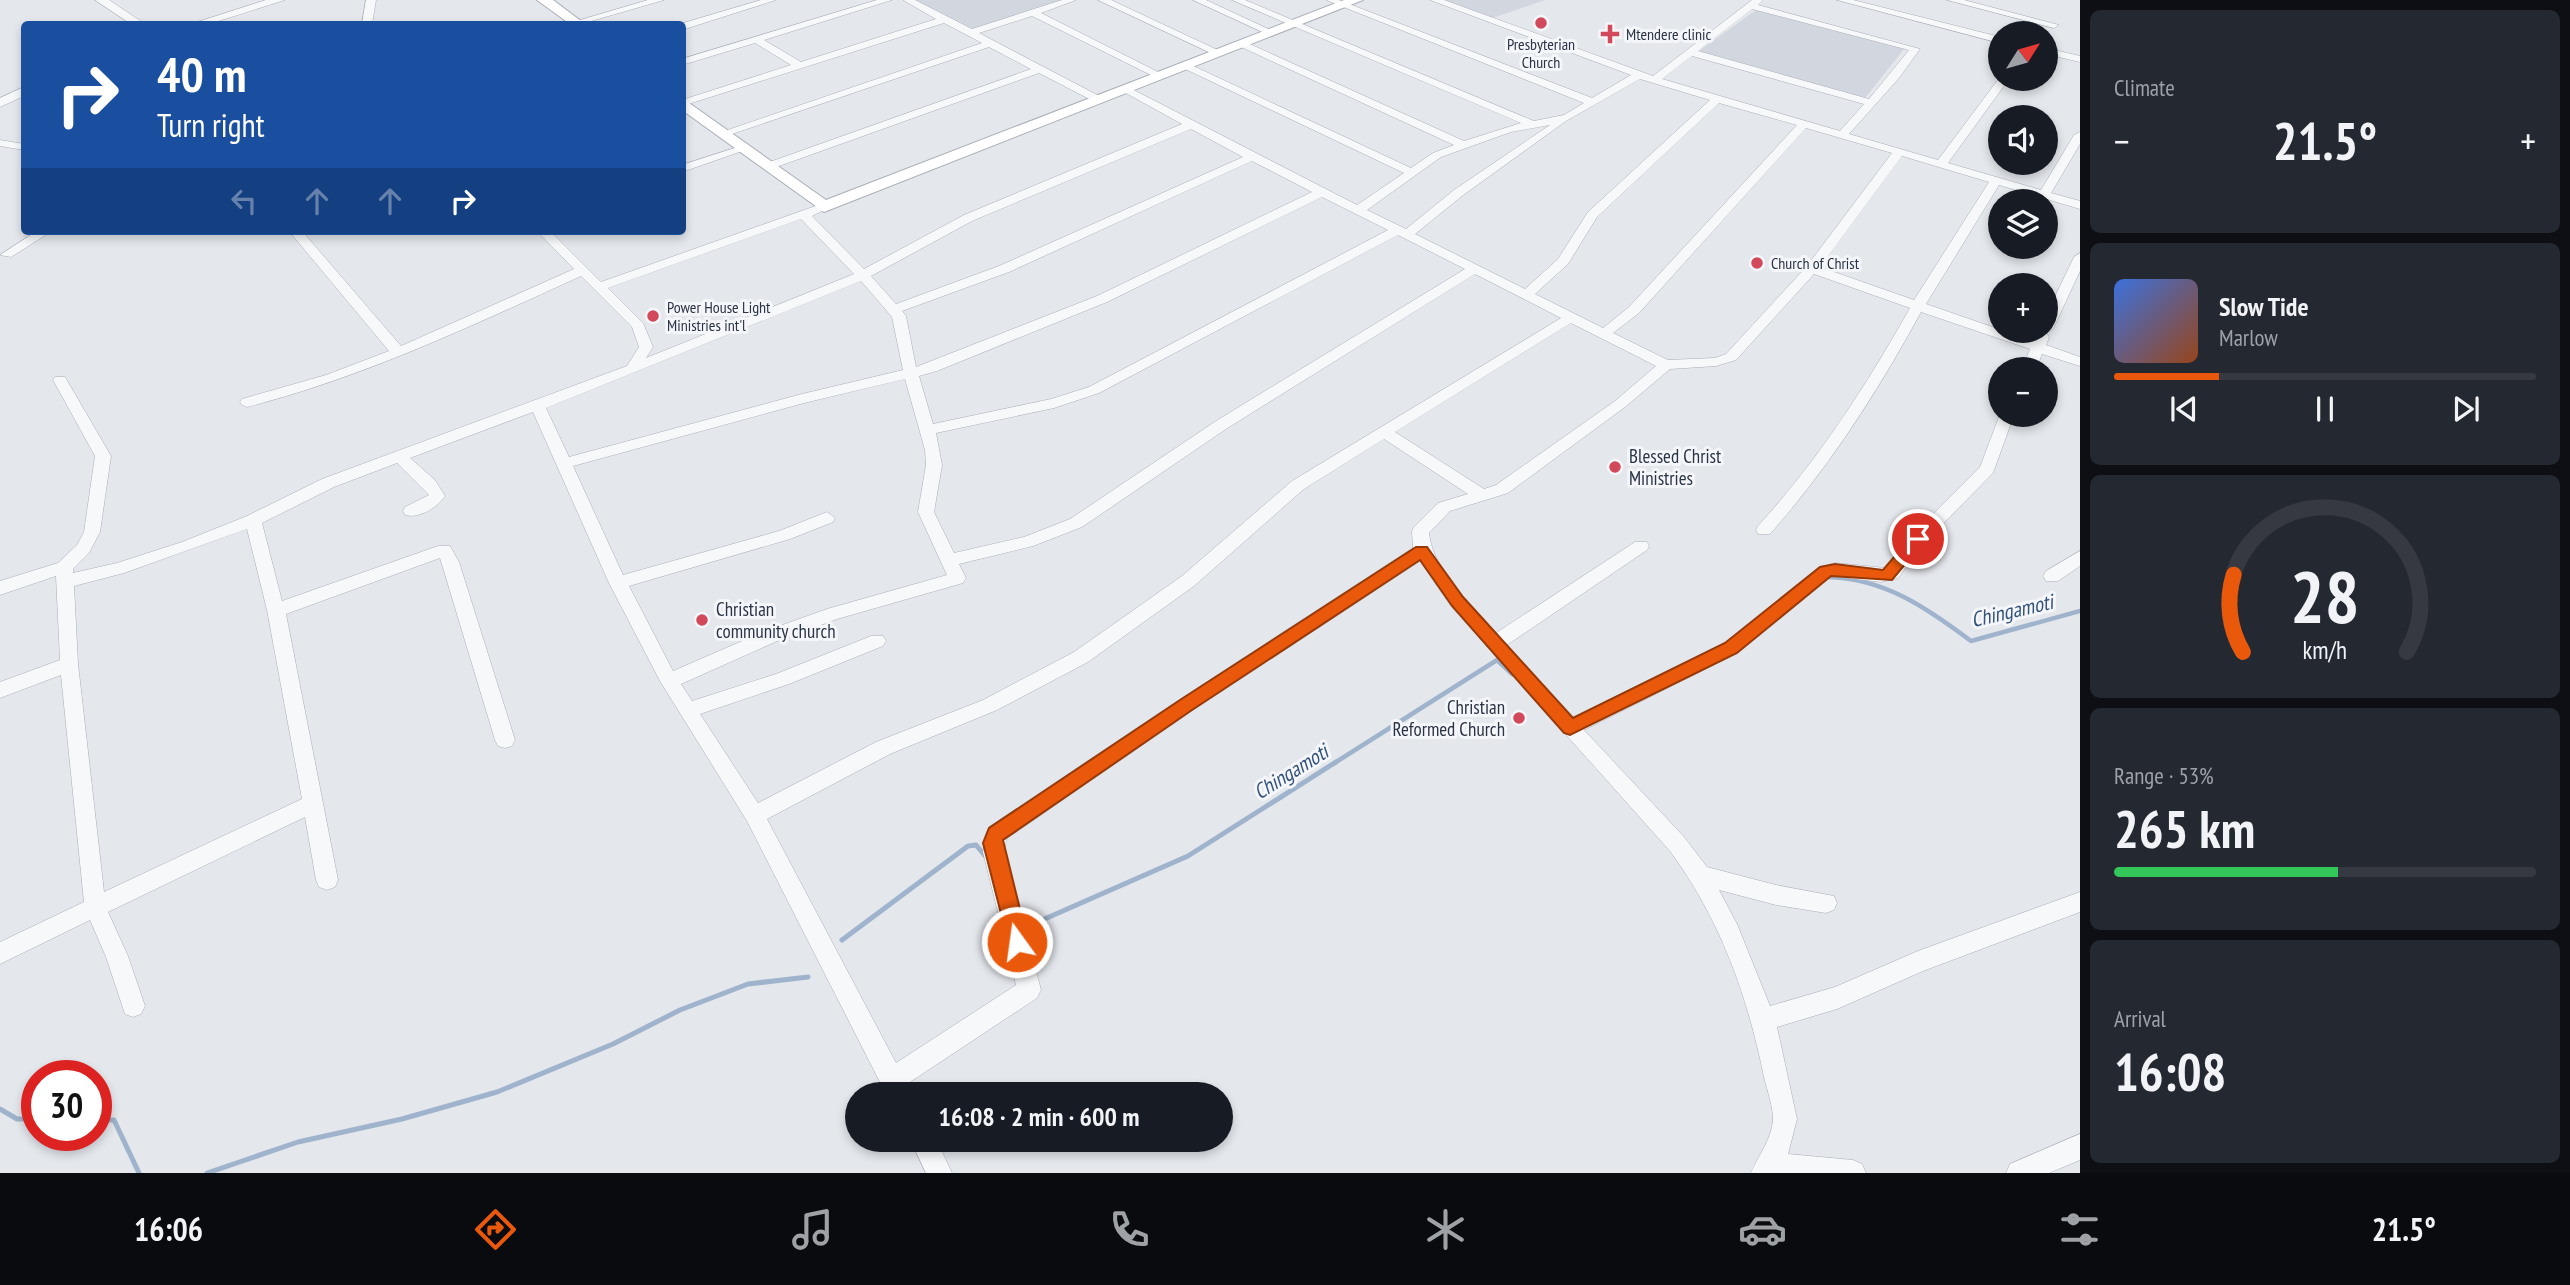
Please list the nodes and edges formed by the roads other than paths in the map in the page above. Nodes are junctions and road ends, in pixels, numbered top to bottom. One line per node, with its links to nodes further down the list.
1 (101, 0): 20 (street)
2 (279, 0): 21 (street)
3 (371, 0): 22 (street)
4 (544, 0): 23 (main road)
5 (659, 0): 24 (street)
6 (771, 0): 27 (street)
7 (887, 0): 31 (street)
8 (908, 0): 19 (street)
9 (1071, 0): 18 (street)
10 (1103, 0): 35 (street)
11 (1198, 0): 29 (street)
12 (1237, 0): 26 (street)
13 (1436, 0): 42 (street)
14 (1842, 0): 30 (street)
15 (1952, 0): 25 (street)
16 (1344, 2): 26 (main road); 52 (street)
17 (1755, 3): 34 (street); 53 (street)
18 (1033, 13): 28 (street); 43 (street)
19 (946, 19): 28 (street); 39 (street)
20 (134, 21)
21 (207, 21)
22 (368, 21)
23 (572, 21)
24 (586, 21)
25 (2038, 21)
26 (1296, 24): 29 (main road); 57 (street)
27 (686, 26)
28 (971, 33): 32 (street)
29 (1272, 33): 33 (main road)
30 (1988, 37)
31 (758, 41): 38 (street); 39 (street)
32 (990, 43): 41 (street); 59 (street)
33 (1243, 44): 35 (main road); 63 (street)
34 (1690, 52): 44 (street); 53 (street)
35 (1219, 53): 40 (main road)
36 (2058, 54): 37 (street)
37 (2080, 59)
38 (686, 61)
39 (800, 66): 50 (street)
40 (1187, 66): 43 (main road); 71 (street)
41 (1040, 69): 49 (street); 69 (street)
42 (1639, 75): 44 (street); 52 (street)
43 (1161, 76): 45 (main road)
44 (1654, 80): 48 (street)
45 (1126, 89): 49 (main road); 56 (street)
46 (1995, 91): 68 (street)
47 (21, 92): 51 (street)
48 (1717, 99): 58 (street); 92 (street)
49 (1098, 100): 78 (main road)
50 (686, 101)
51 (0, 103)
52 (1594, 103): 55 (street)
53 (1872, 103): 60 (street)
54 (686, 104): 59 (main road)
55 (1564, 120): 57 (street); 81 (street)
56 (1192, 124): 67 (street); 90 (street)
57 (1532, 124): 63 (street)
58 (1803, 125): 60 (street); 97 (street)
59 (725, 133): 65 (main road)
60 (1842, 135): 66 (street)
61 (2080, 135): 74 (street)
62 (0, 143): 64 (street)
63 (1463, 145): 71 (street)
64 (21, 147)
65 (745, 148): 69 (main road); 70 (street)
66 (1899, 152): 68 (street); 88 (street)
67 (1252, 156): 75 (street); 95 (street)
68 (1940, 164): 72 (street)
69 (768, 166): 78 (main road)
70 (686, 168)
71 (1411, 173): 79 (street)
72 (1997, 181): 73 (street); 94 (street)
73 (2026, 189)
74 (2047, 189)
75 (1324, 191): 79 (street); 105 (street)
76 (2058, 198): 77 (street)
77 (2080, 205)
78 (824, 207): 80 (street)
79 (1360, 209): 81 (street)
80 (803, 214): 90 (street); 91 (street)
81 (1404, 231): 87 (street); 110 (street)
82 (39, 235): 85 (street)
83 (298, 235): 100 (street)
84 (547, 235): 89 (street)
85 (6, 254)
86 (2080, 257): 93 (street)
87 (1475, 269): 92 (street); 122 (street)
88 (1812, 269): 94 (street); 103 (street)
89 (583, 270): 91 (street); 100 (street)
90 (863, 275): 95 (street); 104 (street)
91 (599, 287): 104 (street)
92 (1527, 294): 96 (street)
93 (2058, 303)
94 (1917, 306): 99 (street); 118 (street)
95 (894, 309): 105 (street)
96 (1573, 316): 97 (street); 111 (street)
97 (1606, 332): 103 (street)
98 (2039, 343): 99 (street)
99 (2038, 346): 101 (street); 102 (street)
100 (397, 351): 107 (street)
101 (2034, 357)
102 (2080, 362)
103 (1666, 365): 114 (street)
104 (632, 369): 108 (street)
105 (910, 374): 110 (street); 113 (street)
106 (60, 380): 123 (street)
107 (247, 402)
108 (538, 406): 112 (street); 113 (street)
109 (2003, 427): 134 (street)
110 (929, 430): 122 (street)
111 (1383, 432): 114 (street); 137 (street)
112 (399, 456): 115 (street); 117 (street)
113 (566, 463): 125 (street)
114 (1480, 494): 120 (street)
115 (411, 511)
116 (827, 518): 125 (street)
117 (253, 520): 123 (street); 127 (street)
118 (1764, 530)
119 (1641, 546): 129 (street)
120 (1422, 551): 129 (street); 147 (street)
121 (2080, 557): 124 (street)
122 (948, 560): 131 (street)
123 (65, 574): 126 (street); 130 (street)
124 (2052, 576)
125 (618, 583): 131 (street)
126 (0, 588)
127 (276, 610): 135 (street); 136 (street)
128 (877, 641): 133 (street)
129 (1495, 643): 134 (street)
130 (69, 664): 132 (street); 142 (street)
131 (669, 681): 133 (street)
132 (0, 690)
133 (688, 709): 137 (street)
134 (1570, 728): 138 (street)
135 (505, 740)
136 (313, 803): 139 (street); 142 (street)
137 (754, 815): 146 (street)
138 (1700, 875): 141 (street); 145 (street)
139 (327, 880)
140 (2080, 902): 145 (street)
141 (1826, 903)
142 (95, 907): 143 (street); 144 (street)
143 (0, 953)
144 (133, 1006)
145 (1764, 1019): 150 (street)
146 (893, 1082)
147 (903, 1082)
148 (2080, 1147): 154 (street)
149 (928, 1152): 152 (street)
150 (1768, 1169): 151 (street)
151 (1800, 1170): 153 (street)
152 (939, 1173)
153 (1853, 1173)
154 (2019, 1173)

